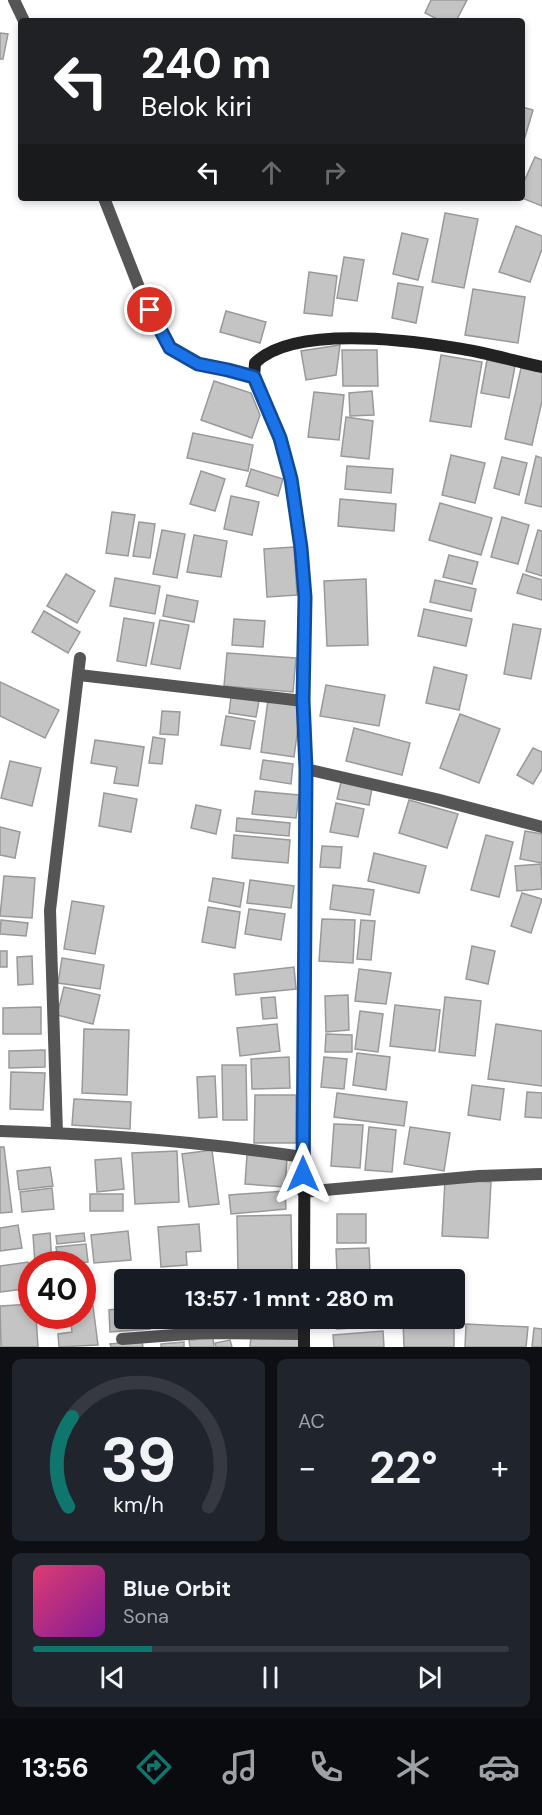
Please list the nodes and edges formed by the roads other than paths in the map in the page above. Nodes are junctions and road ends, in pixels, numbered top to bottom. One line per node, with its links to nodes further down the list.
1 (14, 0): 2 (street)
2 (23, 18)
3 (105, 201): 5 (street)
4 (542, 367): 5 (street)
5 (254, 377): 8 (street)
6 (80, 658): 7 (street)
7 (79, 675): 8 (street); 12 (street)
8 (303, 700): 9 (street)
9 (306, 769): 10 (street); 13 (street)
10 (542, 827)
11 (0, 1131): 12 (street)
12 (57, 1133): 13 (street)
13 (303, 1157): 15 (street)
14 (542, 1174): 15 (street)
15 (303, 1192): 16 (street)
16 (303, 1269)
17 (304, 1329): 18 (street)
18 (304, 1334): 19 (street); 20 (street)
19 (122, 1339)
20 (304, 1347)

